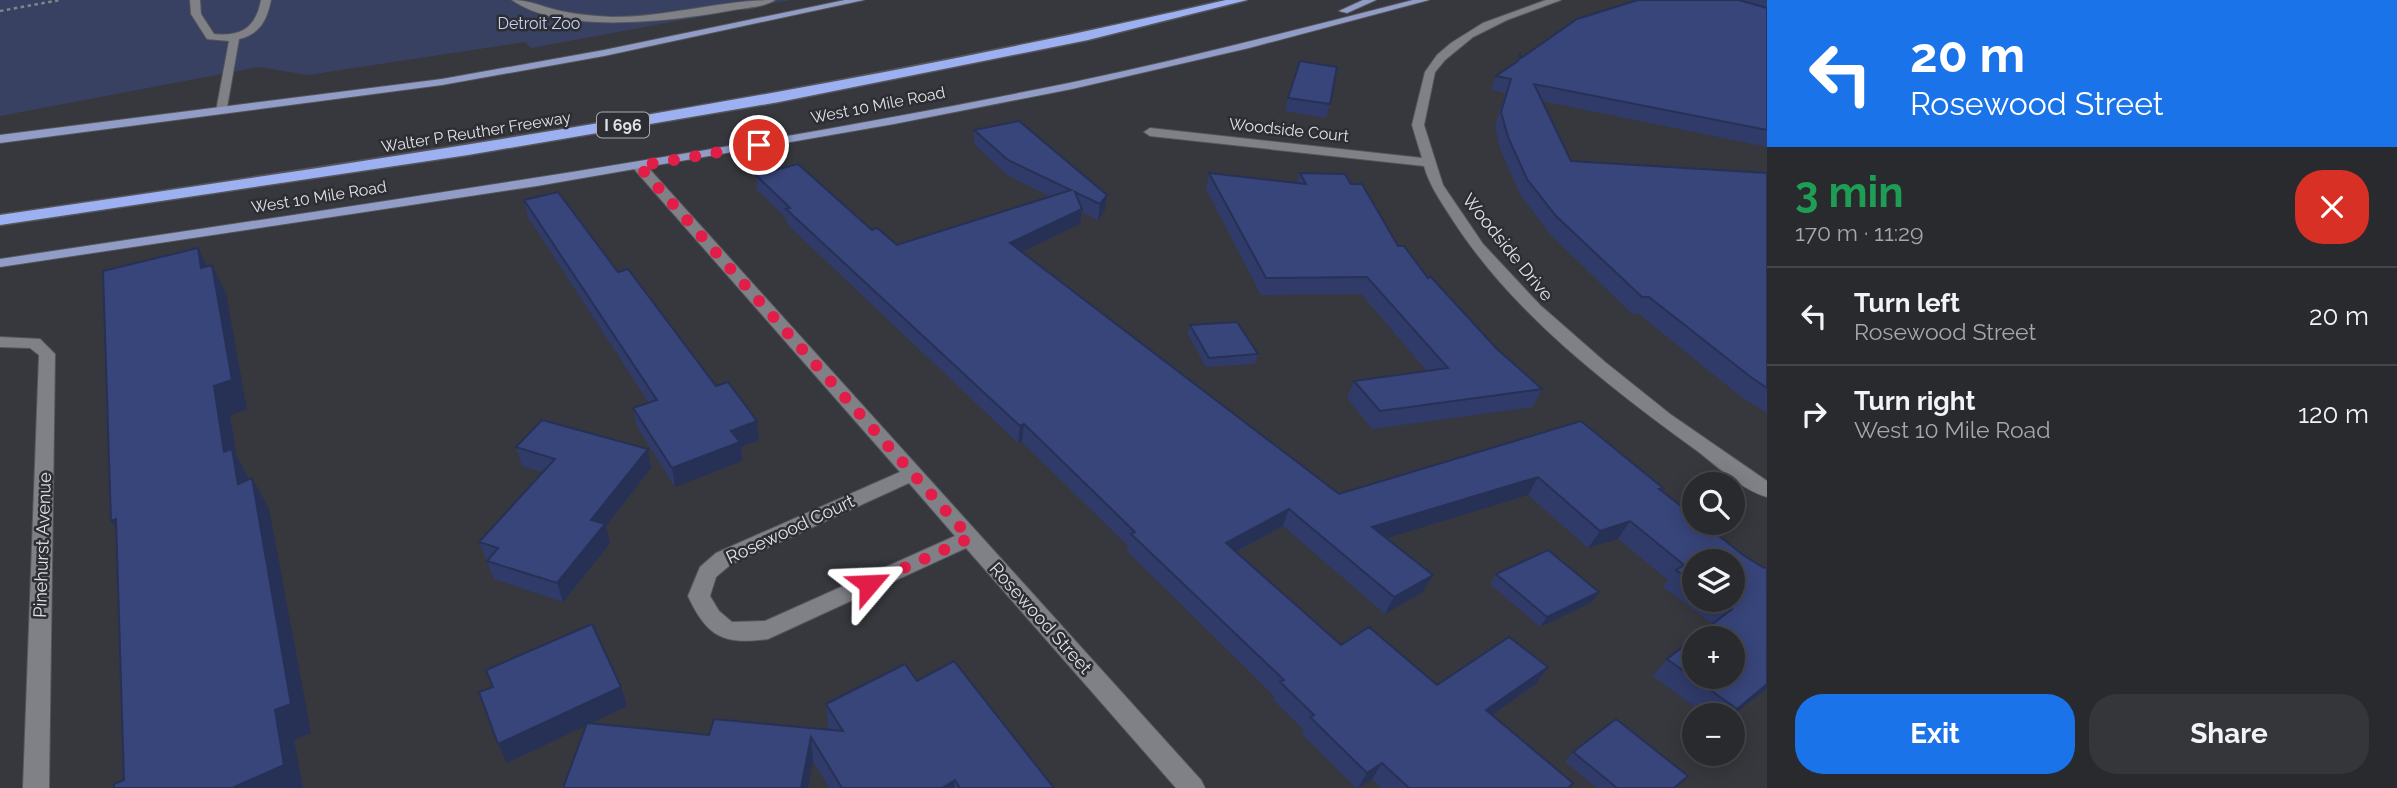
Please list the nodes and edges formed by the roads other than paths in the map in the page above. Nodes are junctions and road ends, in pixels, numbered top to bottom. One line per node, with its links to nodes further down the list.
1 (195, 0): 10 (street)
2 (266, 0): 10 (street)
3 (517, 0): 4 (street)
4 (770, 0)
5 (859, 0): 12 (main road)
6 (1241, 0): 17 (highway, Walter P Reuther Freeway / I 696)
7 (1371, 0): 11 (main road)
8 (1424, 0): 11 (main road, West 10 Mile Road)
9 (1556, 0): 15 (street, Woodside Drive)
10 (234, 40): 12 (street)
11 (1236, 50): 16 (main road, West 10 Mile Road)
12 (222, 111): 14 (main road)
13 (1150, 132): 15 (street, Woodside Court)
14 (0, 139)
15 (1425, 162): 21 (street, Woodside Drive)
16 (639, 166): 18 (main road, West 10 Mile Road); 20 (street, Rosewood Street)
17 (0, 219)
18 (0, 263)
19 (0, 342): 23 (street, Pinehurst Avenue)
20 (914, 474): 22 (street, Rosewood Street); 22 (street, Rosewood Court)
21 (1767, 490)
22 (970, 538): 24 (street, Rosewood Street)
23 (36, 788)
24 (1192, 788)

